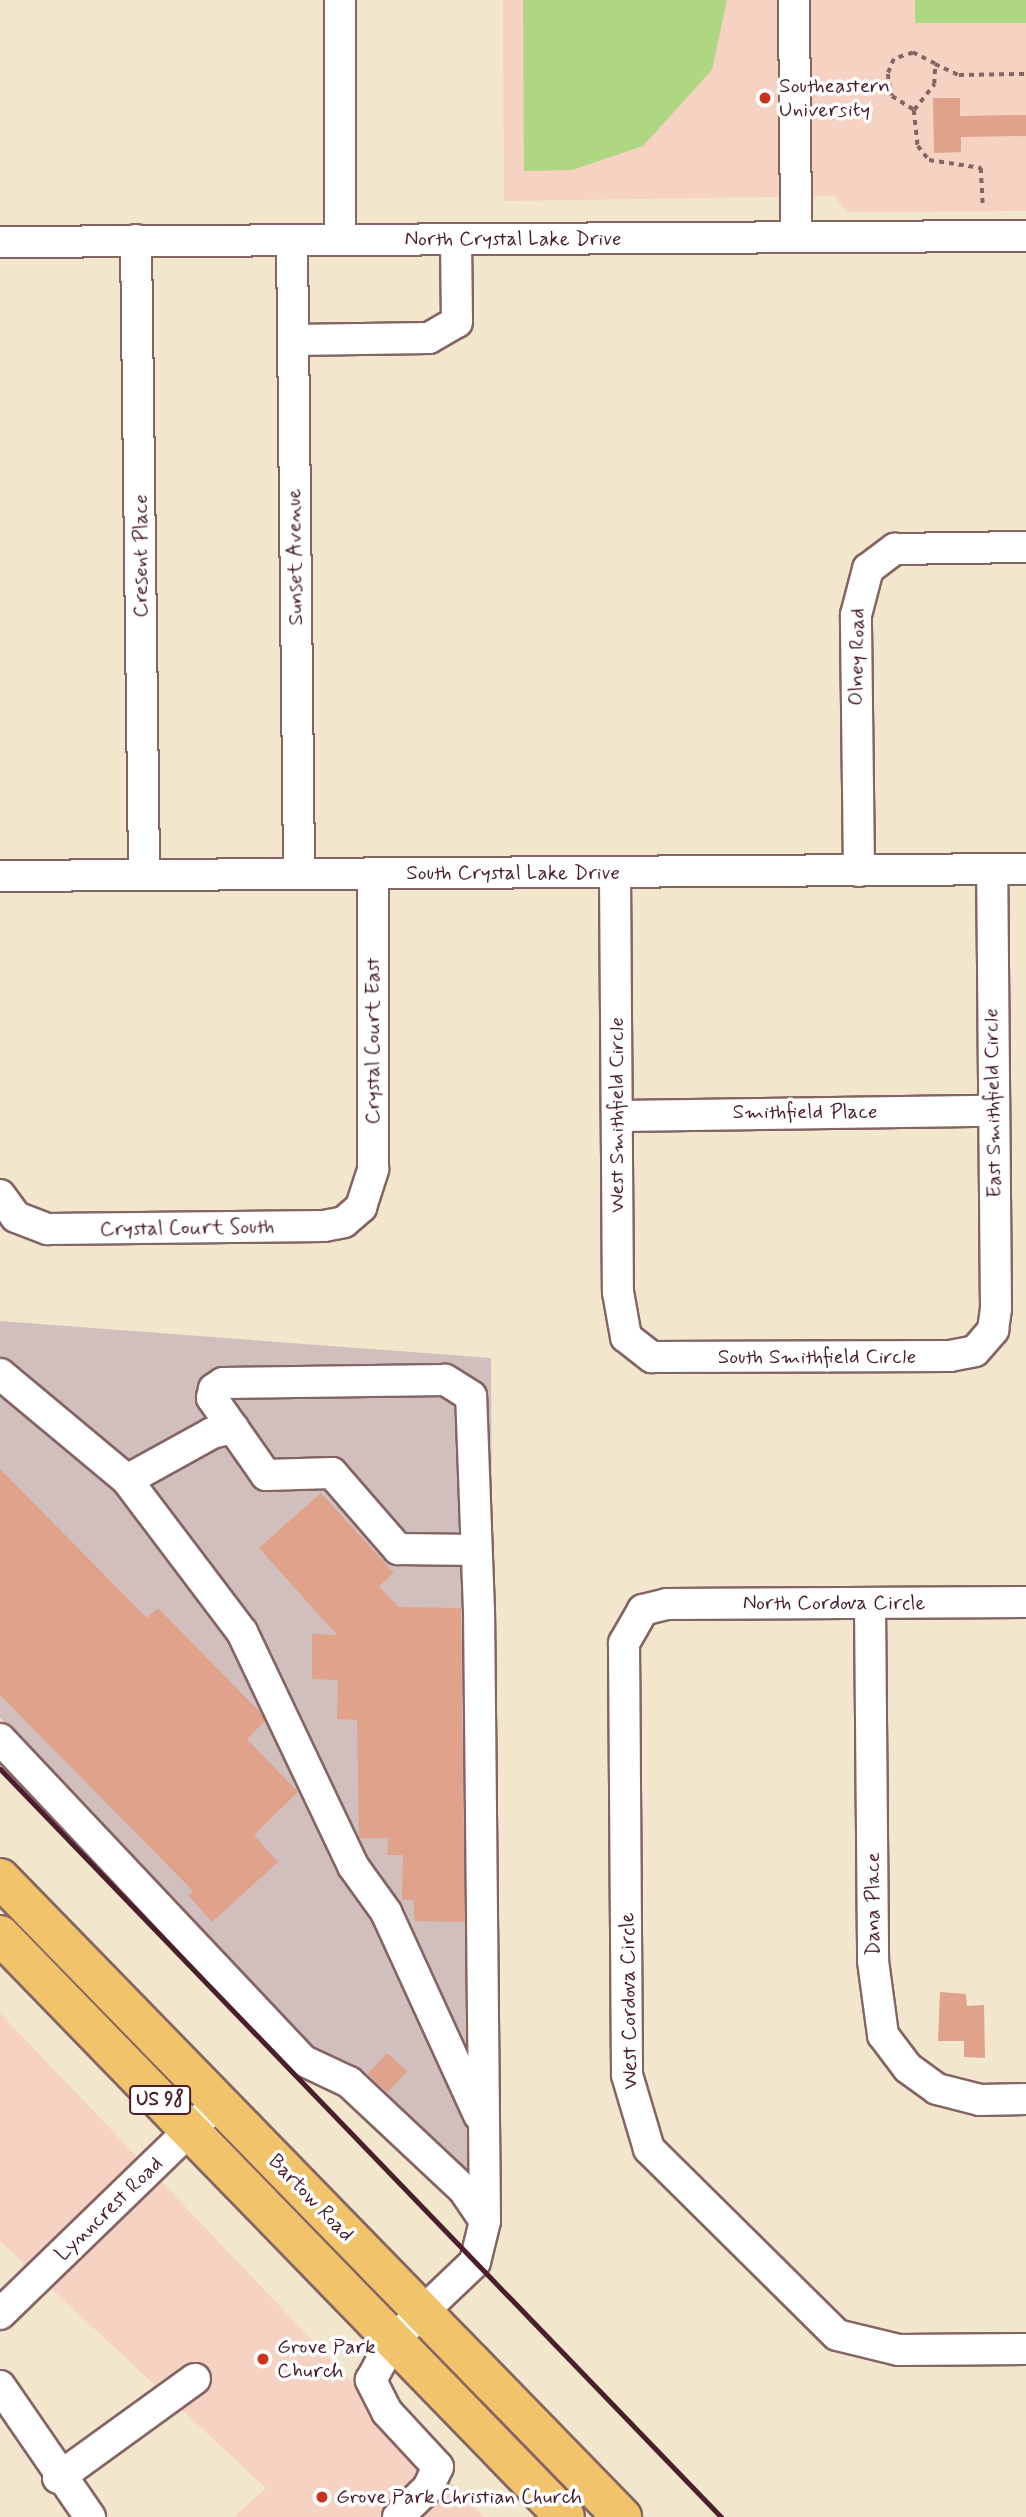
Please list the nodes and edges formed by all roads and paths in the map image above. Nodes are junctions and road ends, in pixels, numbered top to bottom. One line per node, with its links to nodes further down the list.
1 (340, 0): 9 (street)
2 (794, 0): 7 (street)
3 (935, 64): 4 (path); 5 (path); 5 (path)
4 (1026, 74)
5 (914, 110): 6 (path)
6 (983, 205)
7 (796, 236): 8 (street, North Crystal Lake Drive); 12 (street, North Crystal Lake Drive)
8 (1026, 236)
9 (340, 238): 11 (street, North Crystal Lake Drive); 12 (street, North Crystal Lake Drive)
10 (136, 240): 11 (street, North Crystal Lake Drive); 13 (street, North Crystal Lake Drive); 19 (street, Cresent Place)
11 (292, 241): 14 (street, Sunset Avenue)
12 (456, 241): 14 (street)
13 (0, 243)
14 (293, 340): 20 (street, Sunset Avenue)
15 (1026, 547): 18 (street, Olney Road)
16 (992, 869): 17 (street, South Crystal Lake Drive); 18 (street, South Crystal Lake Drive); 24 (street, East Smithfield Circle)
17 (1026, 869)
18 (859, 871): 22 (street, South Crystal Lake Drive)
19 (144, 872): 20 (street, South Crystal Lake Drive); 23 (street, South Crystal Lake Drive)
20 (299, 872): 21 (street, South Crystal Lake Drive)
21 (373, 873): 22 (street, South Crystal Lake Drive); 27 (street, Crystal Court East)
22 (615, 873): 25 (street, West Smithfield Circle)
23 (0, 876)
24 (993, 1111): 25 (street, Smithfield Place); 28 (street, East Smithfield Circle)
25 (618, 1116): 29 (street, West Smithfield Circle)
26 (6, 1204): 27 (street, Crystal Court South)
27 (361, 1207)
28 (989, 1335): 29 (street, South Smithfield Circle)
29 (639, 1351)
30 (0, 1374): 32 (street)
31 (233, 1429): 32 (street); 33 (street); 33 (street)
32 (127, 1480): 42 (street)
33 (475, 1550): 42 (street)
34 (1026, 1602): 35 (street, North Cordova Circle)
35 (870, 1604): 36 (street, North Cordova Circle); 40 (street, Dana Place)
36 (643, 1610): 48 (street, West Cordova Circle)
37 (0, 1739): 44 (street)
38 (4, 1890): 41 (main road, Bartow Road / US 98)
39 (0, 1935): 43 (main road, Bartow Road / US 98)
40 (1026, 2099)
41 (217, 2102): 43 (street, Lynncrest Road); 45 (main road, Bartow Road / US 98)
42 (484, 2126): 44 (street)
43 (190, 2131): 46 (street, Lynncrest Road); 47 (main road, Bartow Road / US 98)
44 (485, 2221): 45 (street)
45 (423, 2312): 47 (street); 55 (main road, Bartow Road / US 98)
46 (0, 2314)
47 (393, 2340): 53 (street); 54 (main road, Bartow Road / US 98)
48 (1026, 2349)
49 (195, 2379): 51 (street)
50 (0, 2386): 51 (street)
51 (58, 2478): 52 (street)
52 (90, 2517)
53 (397, 2517)
54 (565, 2517)
55 (622, 2517)

